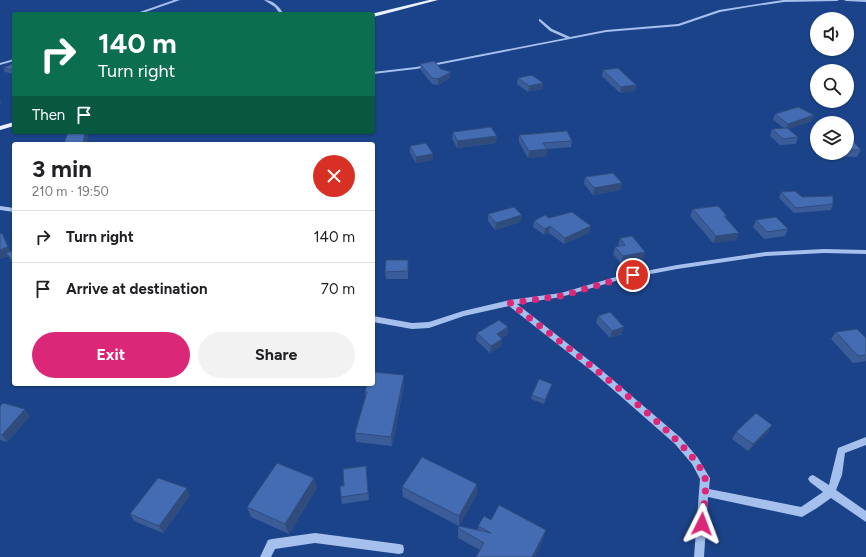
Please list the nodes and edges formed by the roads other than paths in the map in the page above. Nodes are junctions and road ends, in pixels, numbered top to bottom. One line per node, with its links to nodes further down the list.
1 (178, 0): 7 (street)
2 (266, 0): 8 (street)
3 (436, 0): 9 (main road)
4 (838, 0): 11 (street)
5 (846, 0): 6 (street)
6 (866, 2)
7 (142, 12)
8 (280, 12)
9 (375, 15)
10 (540, 20): 11 (street)
11 (570, 38): 14 (street)
12 (12, 61): 13 (street)
13 (0, 64)
14 (375, 73)
15 (12, 125): 16 (main road)
16 (0, 128)
17 (0, 208): 18 (street)
18 (12, 210)
19 (866, 252): 20 (street)
20 (510, 303): 21 (street); 24 (street)
21 (375, 319)
22 (866, 441): 25 (street)
23 (813, 479): 25 (street)
24 (704, 492): 25 (street); 29 (street)
25 (832, 492): 26 (street)
26 (866, 517)
27 (399, 549): 28 (street)
28 (265, 557)
29 (699, 557)

